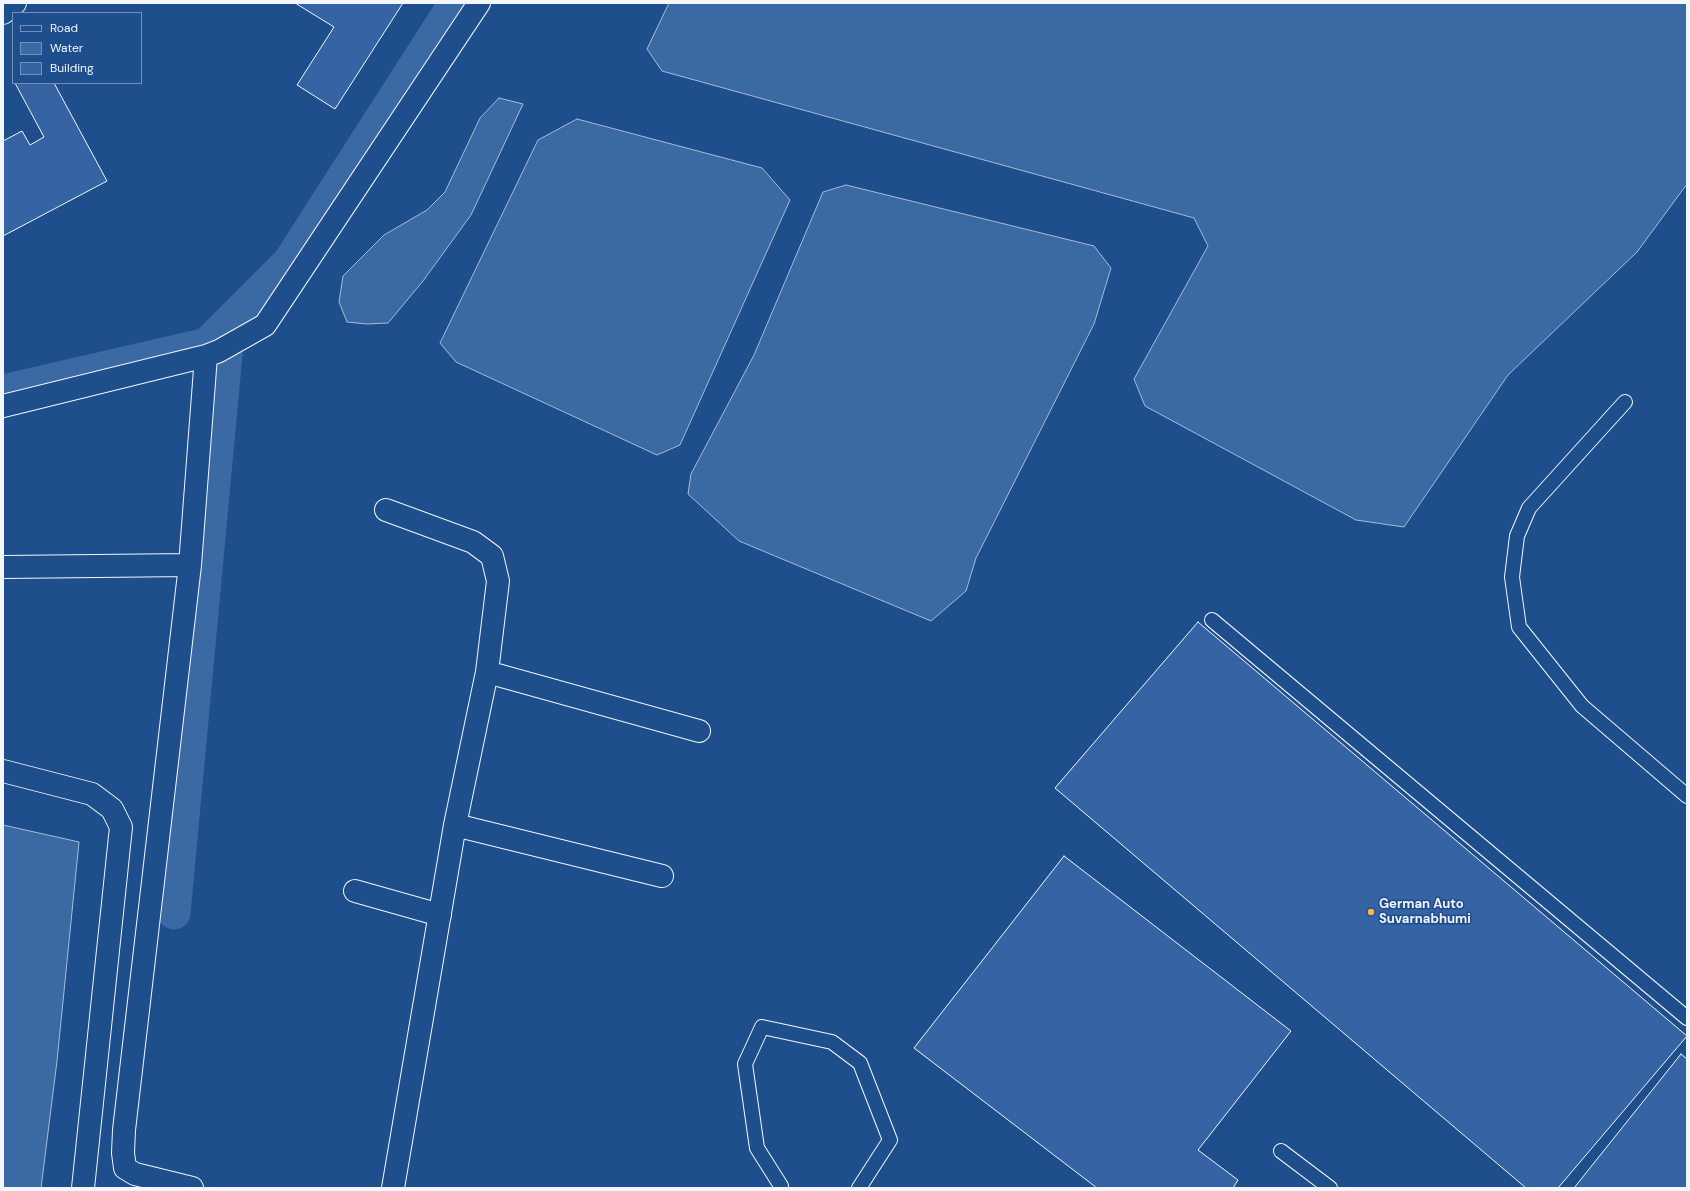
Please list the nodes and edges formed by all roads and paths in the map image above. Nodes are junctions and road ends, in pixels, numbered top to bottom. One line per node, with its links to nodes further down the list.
1 (15, 3): 3 (street)
2 (479, 3): 4 (street)
3 (3, 14)
4 (212, 353): 6 (street); 8 (street)
5 (1625, 402): 14 (lane)
6 (3, 406)
7 (386, 510): 11 (street)
8 (190, 565): 9 (street); 23 (street)
9 (3, 567)
10 (1212, 620): 19 (lane)
11 (487, 672): 12 (street); 15 (street)
12 (699, 731)
13 (3, 771): 22 (street)
14 (1687, 796)
15 (455, 826): 16 (street); 18 (street)
16 (662, 876)
17 (355, 891): 18 (street)
18 (440, 915): 24 (street)
19 (1687, 1018)
20 (1281, 1151): 26 (lane)
21 (783, 1187): 25 (lane)
22 (83, 1188)
23 (192, 1188)
24 (393, 1188)
25 (859, 1188)
26 (1330, 1188)

